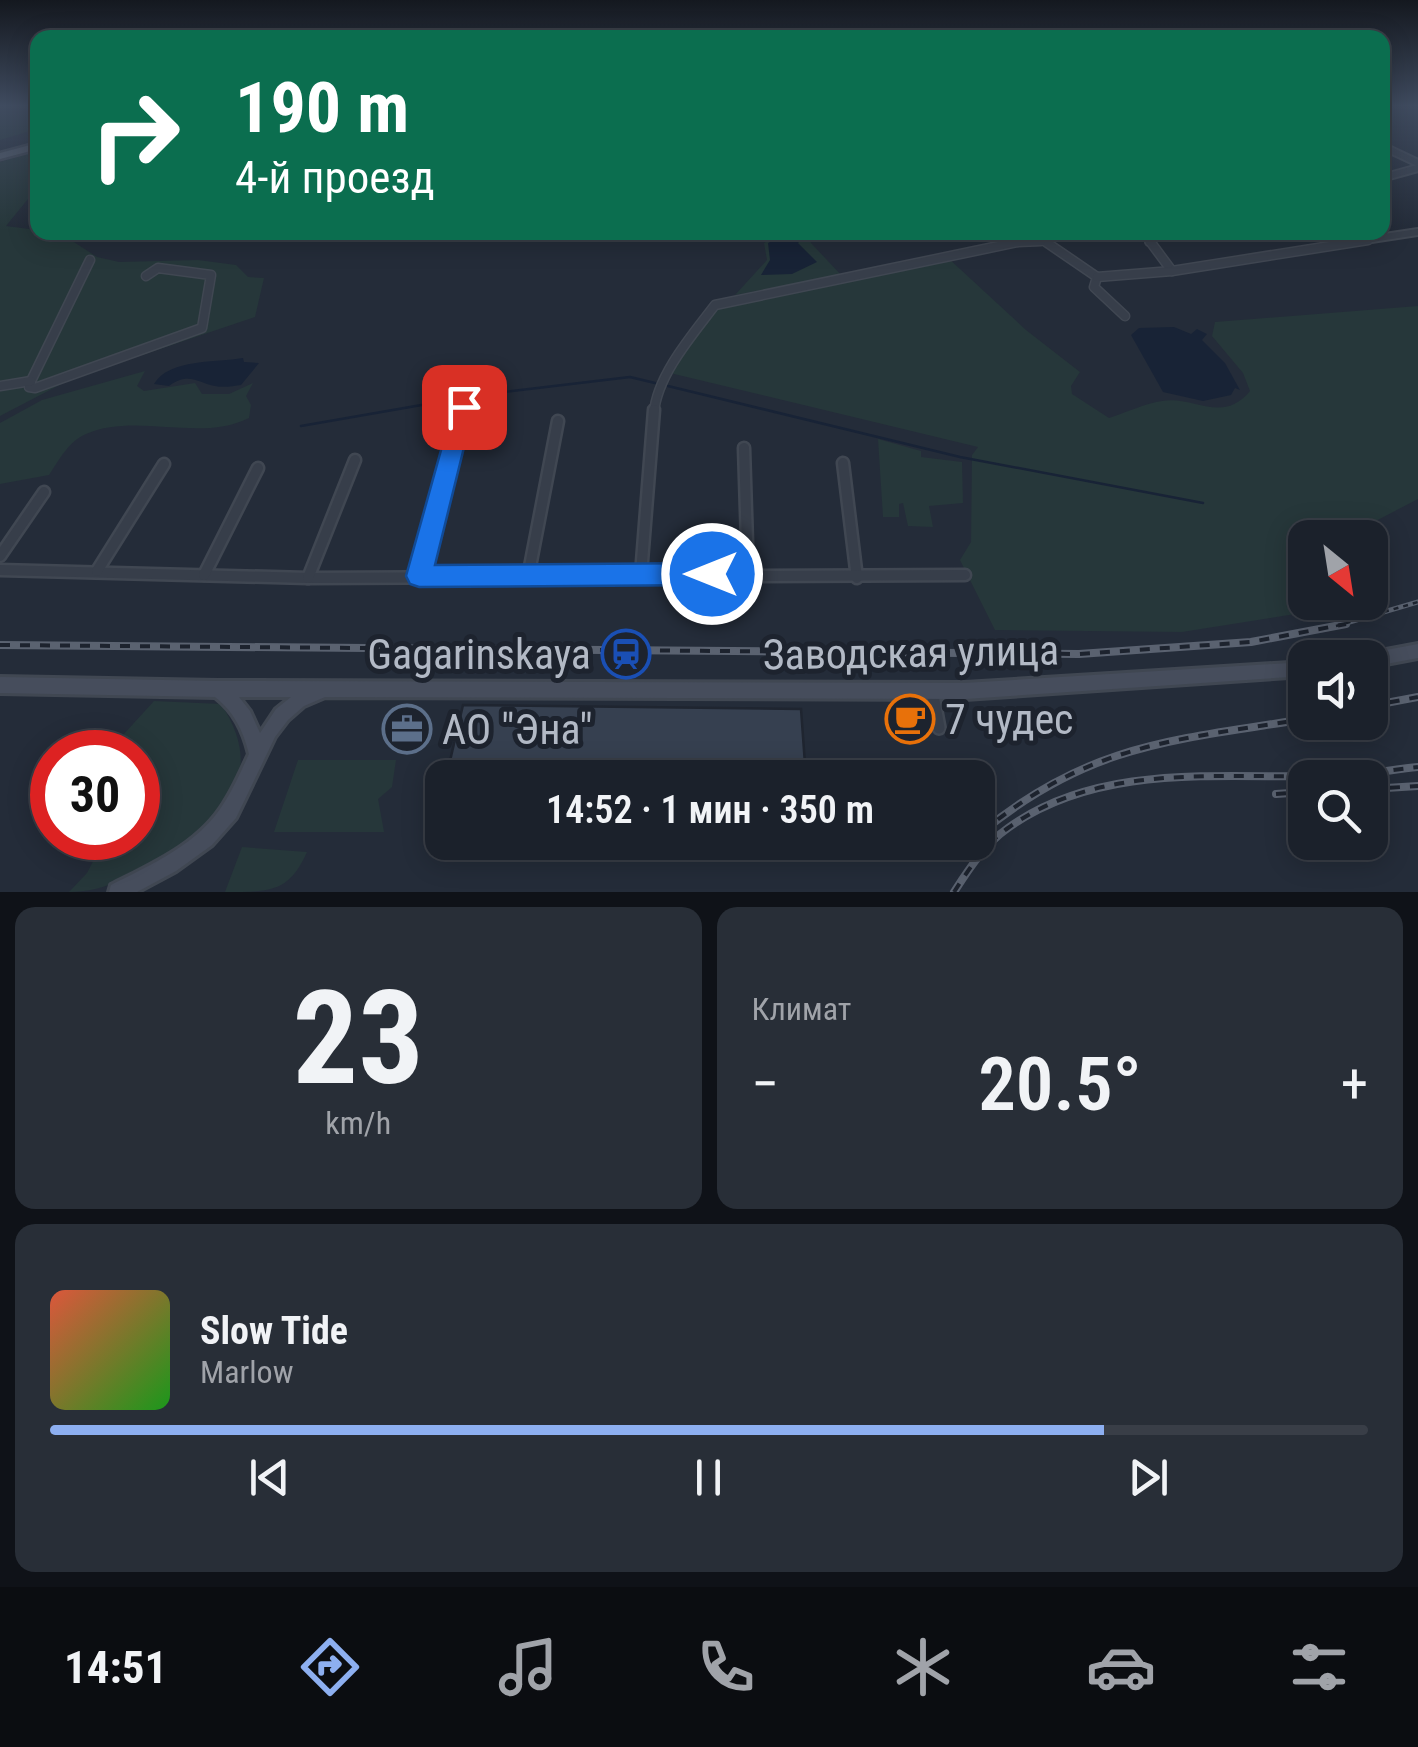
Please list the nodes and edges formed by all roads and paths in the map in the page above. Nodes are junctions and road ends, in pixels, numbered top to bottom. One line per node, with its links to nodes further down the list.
1 (30, 148): 3 (main road)
2 (1390, 150): 4 (street)
3 (0, 156)
4 (1418, 166): 5 (street)
5 (1390, 175)
6 (1418, 232): 7 (street)
7 (1390, 236)
8 (1149, 240): 12 (street)
9 (1368, 240): 12 (street)
10 (1041, 241): 14 (street); 29 (street)
11 (90, 260): 16 (street)
12 (1172, 271): 14 (street)
13 (146, 276): 16 (street)
14 (1097, 277): 15 (street)
15 (1125, 316)
16 (30, 381): 17 (street)
17 (0, 386)
18 (464, 407): 33 (street)
19 (558, 421): 34 (street)
20 (744, 448): 30 (street)
21 (355, 460): 35 (street)
22 (843, 463): 36 (street)
23 (164, 464): 28 (street)
24 (258, 468): 31 (street)
25 (44, 492): 26 (street)
26 (0, 556)
27 (0, 570): 28 (street)
28 (97, 571): 31 (street)
29 (641, 574): 30 (street); 34 (street)
30 (748, 574): 36 (street)
31 (204, 575): 35 (street)
32 (961, 575): 36 (street)
33 (419, 576): 34 (street); 35 (street)
34 (528, 577)
35 (308, 578)
36 (857, 578)
37 (1418, 651): 38 (main road)
38 (1388, 657)
39 (1288, 670): 44 (main road, Заводская улица)
40 (0, 685): 42 (main road, Заводская улица)
41 (337, 686): 43 (main road, Заводская улица); 44 (main road, Заводская улица); 45 (main road)
42 (218, 688): 43 (main road, Заводская улица); 46 (main road)
43 (271, 688): 45 (main road); 46 (main road)
44 (932, 690): 47 (street)
45 (282, 712): 46 (main road); 48 (main road)
46 (246, 719): 48 (main road)
47 (939, 728)
48 (258, 753): 49 (main road)
49 (118, 892)

